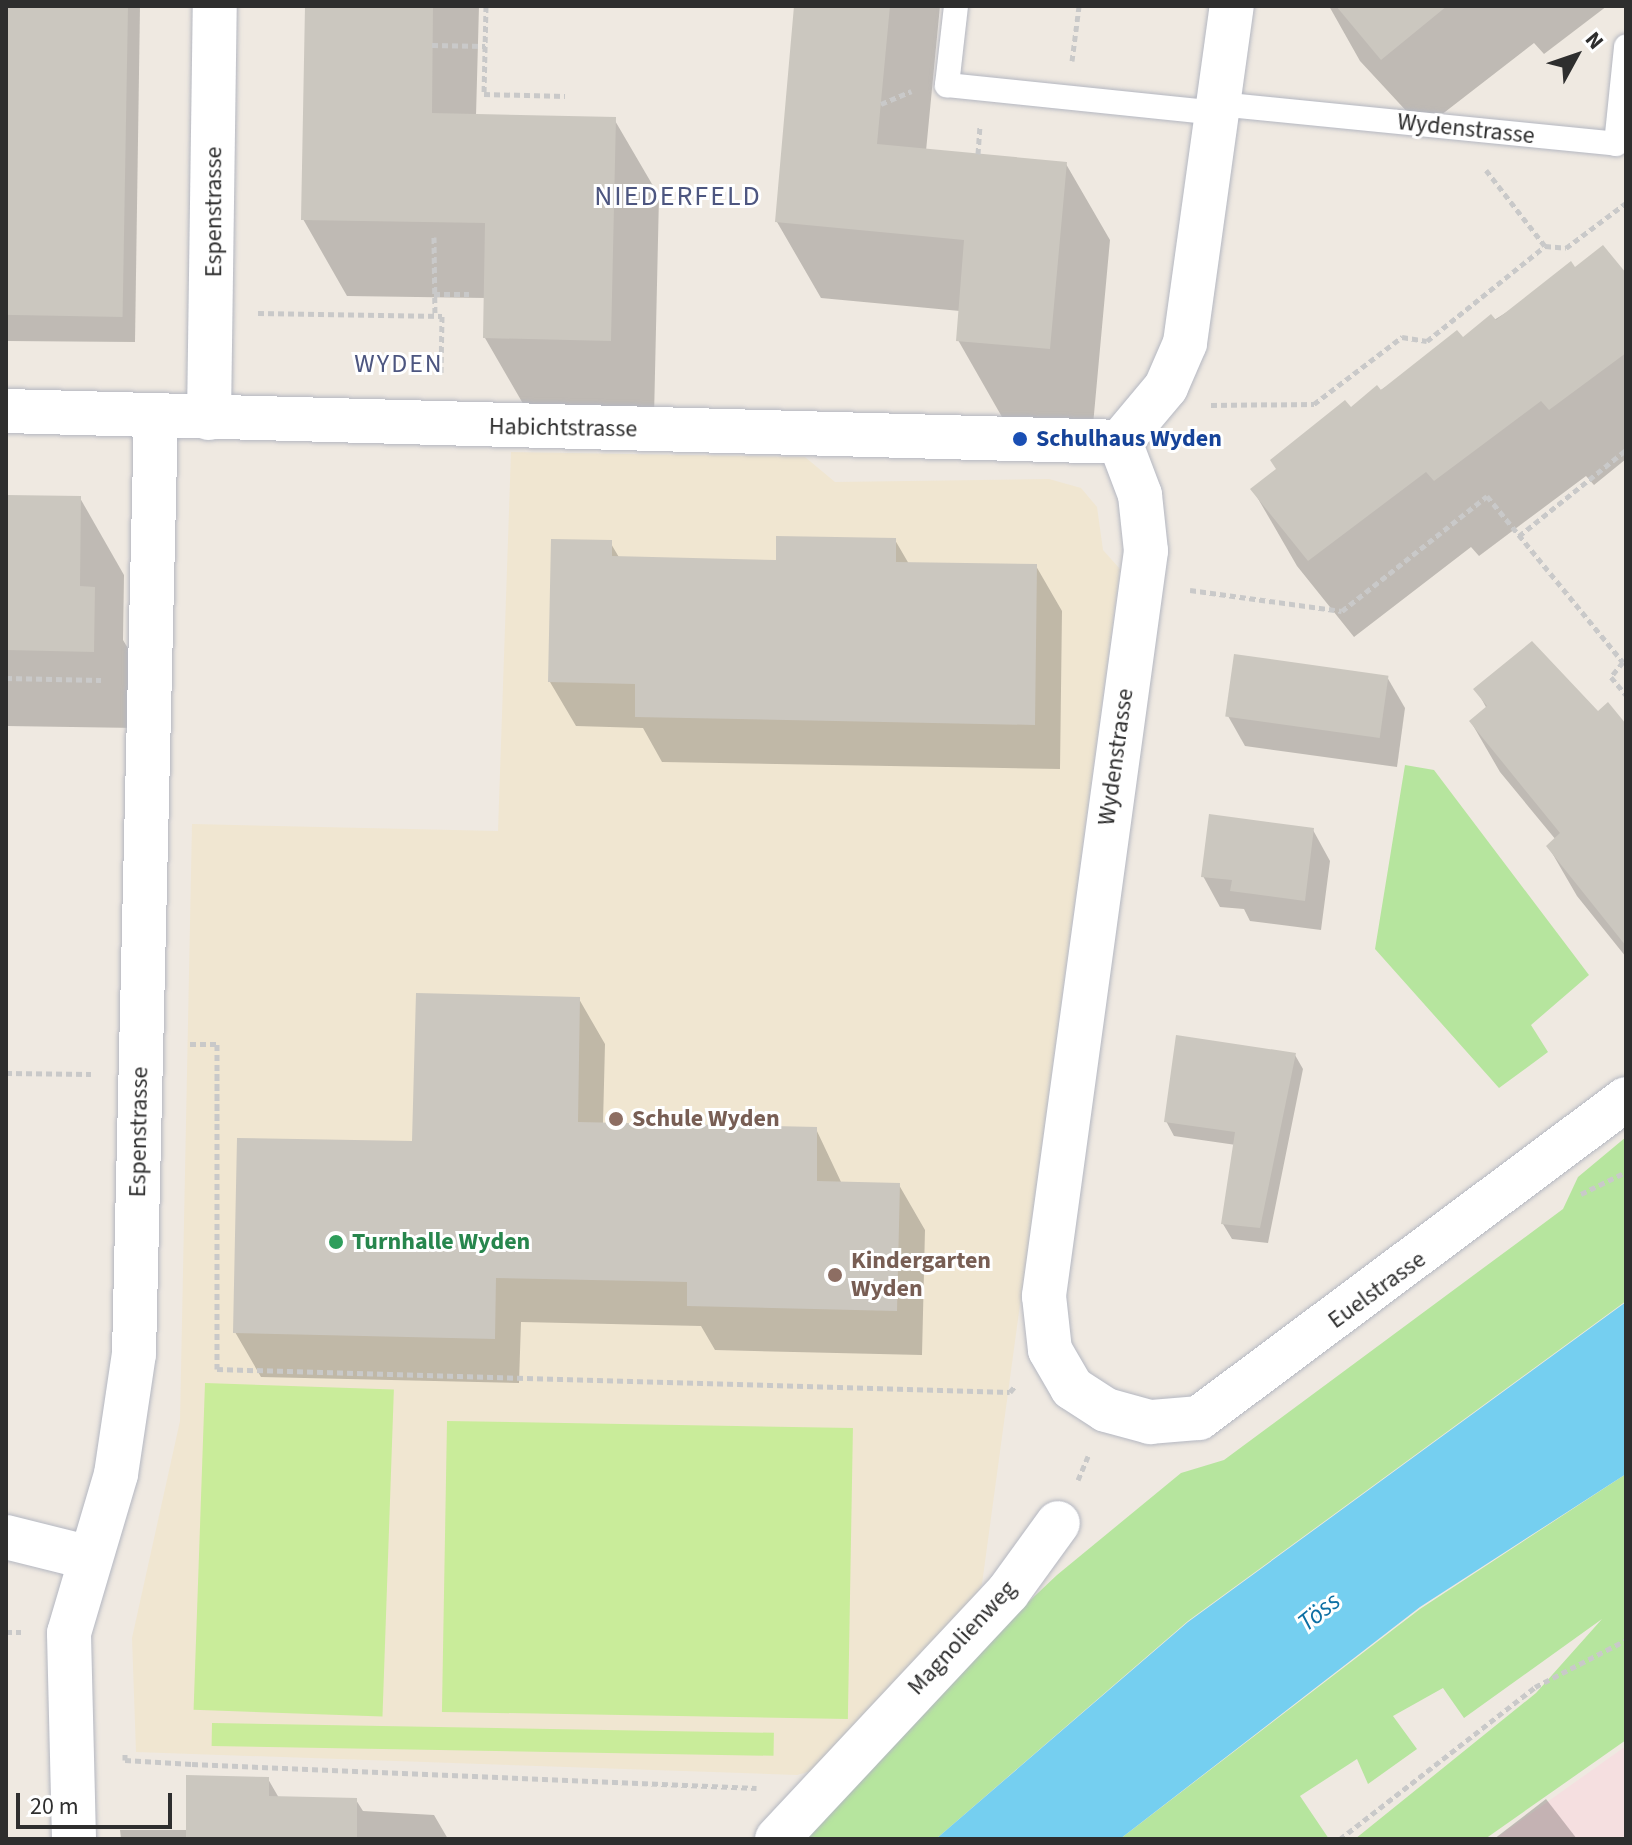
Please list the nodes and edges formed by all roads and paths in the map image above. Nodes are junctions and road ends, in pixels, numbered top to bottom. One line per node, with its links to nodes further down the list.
1 (215, 6): 24 (street, Espenstrasse)
2 (486, 6): 7 (path)
3 (956, 6): 10 (lane)
4 (1079, 6): 10 (path)
5 (1232, 6): 11 (street)
6 (432, 45): 7 (path)
7 (485, 46): 9 (path)
8 (1626, 47): 11 (lane, Wydenstrasse)
9 (565, 96)
10 (1068, 98): 11 (lane)
11 (1218, 109): 25 (street)
12 (1473, 165): 15 (path)
13 (1626, 203): 15 (path)
14 (434, 237): 16 (path)
15 (1545, 246): 21 (path)
16 (434, 294): 17 (path); 19 (path)
17 (469, 294)
18 (245, 313): 19 (path)
19 (435, 316): 20 (path)
20 (440, 392)
21 (1209, 405)
22 (6, 411): 23 (street, Habichtstrasse)
23 (156, 416): 24 (street, Habichtstrasse); 40 (street, Espenstrasse)
24 (209, 418): 25 (street, Habichtstrasse)
25 (1120, 442): 36 (street, Wydenstrasse)
26 (1626, 450): 27 (path)
27 (1519, 536): 28 (path); 31 (path)
28 (1185, 590)
29 (6, 678): 30 (path)
30 (115, 680)
31 (1626, 695)
32 (182, 1044): 36 (path)
33 (6, 1073): 34 (path)
34 (107, 1074)
35 (1626, 1099): 37 (street, Euelstrasse)
36 (1050, 1350): 37 (street, Wydenstrasse)
37 (1106, 1410): 38 (path)
38 (1058, 1523): 43 (street, Magnolienweg)
39 (6, 1537): 40 (street)
40 (90, 1558): 44 (street, Espenstrasse)
41 (1626, 1640): 46 (path)
42 (124, 1742): 43 (path)
43 (821, 1789): 45 (street, Magnolienweg)
44 (74, 1839)
45 (777, 1839)
46 (1340, 1839)

